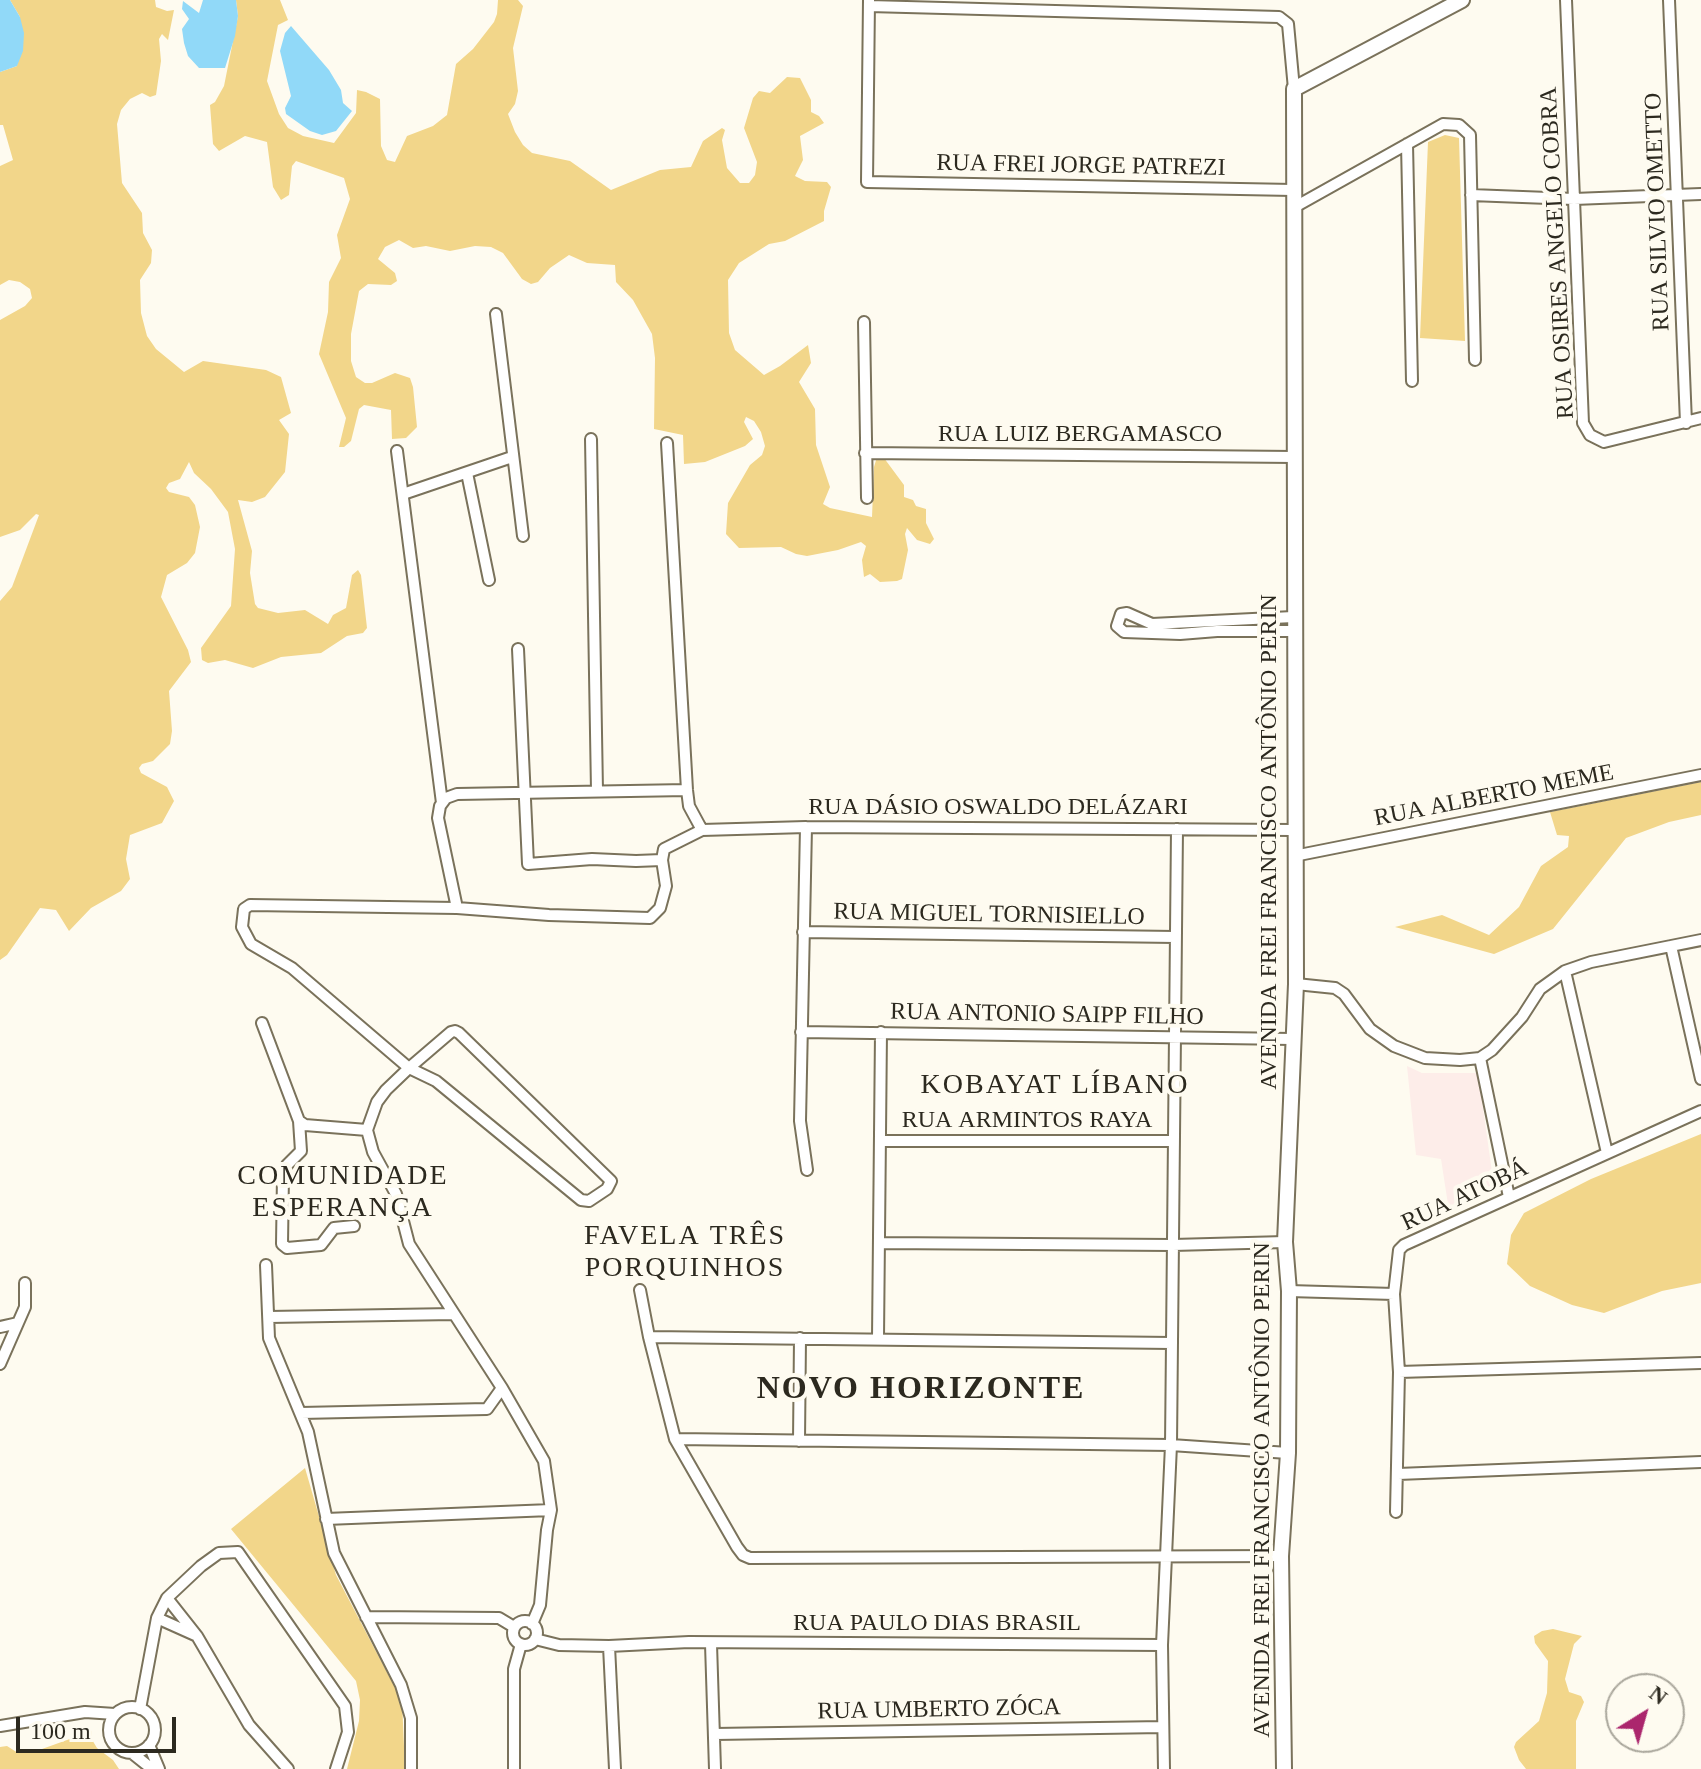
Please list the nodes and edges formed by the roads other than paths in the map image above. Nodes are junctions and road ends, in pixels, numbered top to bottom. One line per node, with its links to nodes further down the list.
1 (1462, 0): 5 (street)
2 (1566, 0): 11 (street, RUA OSIRES ANGELO COBRA)
3 (1669, 0): 10 (street, RUA SILVIO OMETTO)
4 (869, 3): 5 (street, AVENIDA FREI FRANCISCO ANTÔNIO PERIN); 7 (street, RUA FREI JORGE PATREZI)
5 (1294, 89): 7 (street, AVENIDA FREI FRANCISCO ANTÔNIO PERIN)
6 (1407, 144): 9 (street); 12 (street); 16 (street)
7 (1293, 190): 12 (street, AVENIDA FREI FRANCISCO ANTÔNIO PERIN)
8 (1701, 194): 10 (street)
9 (1471, 195): 11 (street); 15 (street)
10 (1677, 195): 11 (street); 18 (street, RUA SILVIO OMETTO)
11 (1574, 199): 18 (street, RUA OSIRES ANGELO COBRA)
12 (1293, 208): 24 (street, AVENIDA FREI FRANCISCO ANTÔNIO PERIN)
13 (496, 314): 23 (street)
14 (864, 322): 22 (street)
15 (1475, 360)
16 (1412, 381)
17 (1701, 418): 18 (street, RUA OSIRES ANGELO COBRA)
18 (1686, 423)
19 (591, 439): 34 (street)
20 (667, 443): 33 (street)
21 (397, 451): 26 (street)
22 (865, 453): 24 (street, RUA LUIZ BERGAMASCO); 27 (street)
23 (512, 457): 25 (street); 28 (street)
24 (1294, 457): 30 (street, AVENIDA FREI FRANCISCO ANTÔNIO PERIN)
25 (467, 473): 26 (street); 29 (street)
26 (403, 494): 36 (street)
27 (867, 498)
28 (523, 536)
29 (489, 580)
30 (1293, 624): 30 (street); 40 (street, AVENIDA FREI FRANCISCO ANTÔNIO PERIN)
31 (518, 649): 35 (street)
32 (1701, 775): 41 (street, RUA ALBERTO MEME)
33 (687, 790): 34 (street); 39 (street)
34 (597, 791): 35 (street)
35 (524, 793): 36 (street); 42 (street)
36 (442, 803): 43 (street)
37 (806, 827): 38 (street, RUA DÁSIO OSWALDO DELÁZARI); 39 (street, RUA DÁSIO OSWALDO DELÁZARI); 44 (street)
38 (1177, 829): 40 (street, RUA DÁSIO OSWALDO DELÁZARI); 45 (street)
39 (702, 830): 42 (street)
40 (1293, 830): 41 (street, AVENIDA FREI FRANCISCO ANTÔNIO PERIN)
41 (1294, 856): 49 (street, AVENIDA FREI FRANCISCO ANTÔNIO PERIN)
42 (662, 860): 43 (street)
43 (457, 908): 56 (street)
44 (803, 932): 45 (street, RUA MIGUEL TORNISIELLO); 51 (street)
45 (1175, 937): 53 (street)
46 (1701, 940): 47 (street)
47 (1671, 946): 48 (street); 57 (street)
48 (1565, 971): 55 (street); 63 (street)
49 (1296, 984): 54 (street, AVENIDA FREI FRANCISCO ANTÔNIO PERIN); 55 (street)
50 (262, 1023): 59 (street)
51 (801, 1032): 52 (street, RUA ANTONIO SAIPP FILHO); 64 (street)
52 (881, 1032): 53 (street, RUA ANTONIO SAIPP FILHO); 61 (street)
53 (1175, 1038): 54 (street, RUA ANTONIO SAIPP FILHO); 62 (street)
54 (1292, 1039): 67 (street, AVENIDA FREI FRANCISCO ANTÔNIO PERIN)
55 (1480, 1058): 65 (street)
56 (409, 1068): 56 (street); 60 (street)
57 (1701, 1079)
58 (1701, 1111): 63 (street, RUA ATOBÁ)
59 (299, 1121): 60 (street); 66 (street)
60 (367, 1130): 75 (street)
61 (880, 1141): 62 (street, RUA ARMINTOS RAYA); 68 (street)
62 (1174, 1141): 69 (street)
63 (1607, 1153): 65 (street, RUA ATOBÁ)
64 (807, 1170)
65 (1509, 1197): 74 (street, RUA ATOBÁ)
66 (354, 1226)
67 (1285, 1242): 69 (street); 73 (street, AVENIDA FREI FRANCISCO ANTÔNIO PERIN)
68 (880, 1243): 69 (street); 81 (street)
69 (1173, 1245): 82 (street)
70 (266, 1265): 76 (street)
71 (25, 1283): 77 (street)
72 (640, 1290): 79 (street)
73 (1289, 1291): 74 (street); 91 (street, AVENIDA FREI FRANCISCO ANTÔNIO PERIN)
74 (1394, 1294): 85 (street, RUA ATOBÁ)
75 (454, 1314): 76 (street); 86 (street)
76 (269, 1317): 87 (street)
77 (18, 1323): 78 (street); 84 (street)
78 (0, 1327)
79 (649, 1337): 80 (street); 88 (street)
80 (800, 1338): 81 (street); 89 (street)
81 (878, 1338): 82 (street)
82 (1172, 1343): 90 (street)
83 (1701, 1363): 85 (street)
84 (0, 1364)
85 (1399, 1372): 93 (street, RUA ATOBÁ)
86 (502, 1388): 87 (street); 94 (street)
87 (301, 1413): 96 (street)
88 (675, 1439): 89 (street); 97 (street)
89 (799, 1441): 90 (street)
90 (1171, 1445): 91 (street); 97 (street)
91 (1288, 1453): 98 (street, AVENIDA FREI FRANCISCO ANTÔNIO PERIN)
92 (1701, 1462): 93 (street)
93 (1398, 1474): 95 (street, RUA ATOBÁ)
94 (551, 1510): 96 (street); 102 (street)
95 (1396, 1512)
96 (326, 1519): 100 (street)
97 (1165, 1556): 98 (street); 108 (street)
98 (1281, 1556): 126 (street, AVENIDA FREI FRANCISCO ANTÔNIO PERIN)
99 (167, 1598): 101 (street); 104 (street); 120 (street)
100 (366, 1617): 103 (street); 121 (street)
101 (157, 1618): 104 (street); 110 (street)
102 (532, 1624): 103 (street); 105 (street)
103 (514, 1627): 106 (street)
104 (197, 1636): 119 (street)
105 (535, 1639): 106 (street); 109 (street, RUA PAULO DIAS BRASIL)
106 (521, 1644): 122 (street)
107 (711, 1644): 108 (street, RUA PAULO DIAS BRASIL); 109 (street, RUA PAULO DIAS BRASIL); 114 (street)
108 (1162, 1645): 113 (street)
109 (609, 1646): 123 (street)
110 (140, 1709): 111 (street); 115 (street)
111 (112, 1719): 112 (street); 116 (street)
112 (0, 1726)
113 (1163, 1727): 114 (street, RUA UMBERTO ZÓCA); 125 (street)
114 (715, 1734): 124 (street)
115 (149, 1745): 116 (street); 118 (street)
116 (132, 1753): 117 (street)
117 (152, 1769)
118 (159, 1769)
119 (288, 1769)
120 (336, 1769)
121 (411, 1769)
122 (514, 1769)
123 (615, 1769)
124 (715, 1769)
125 (1164, 1769)
126 (1284, 1769)

